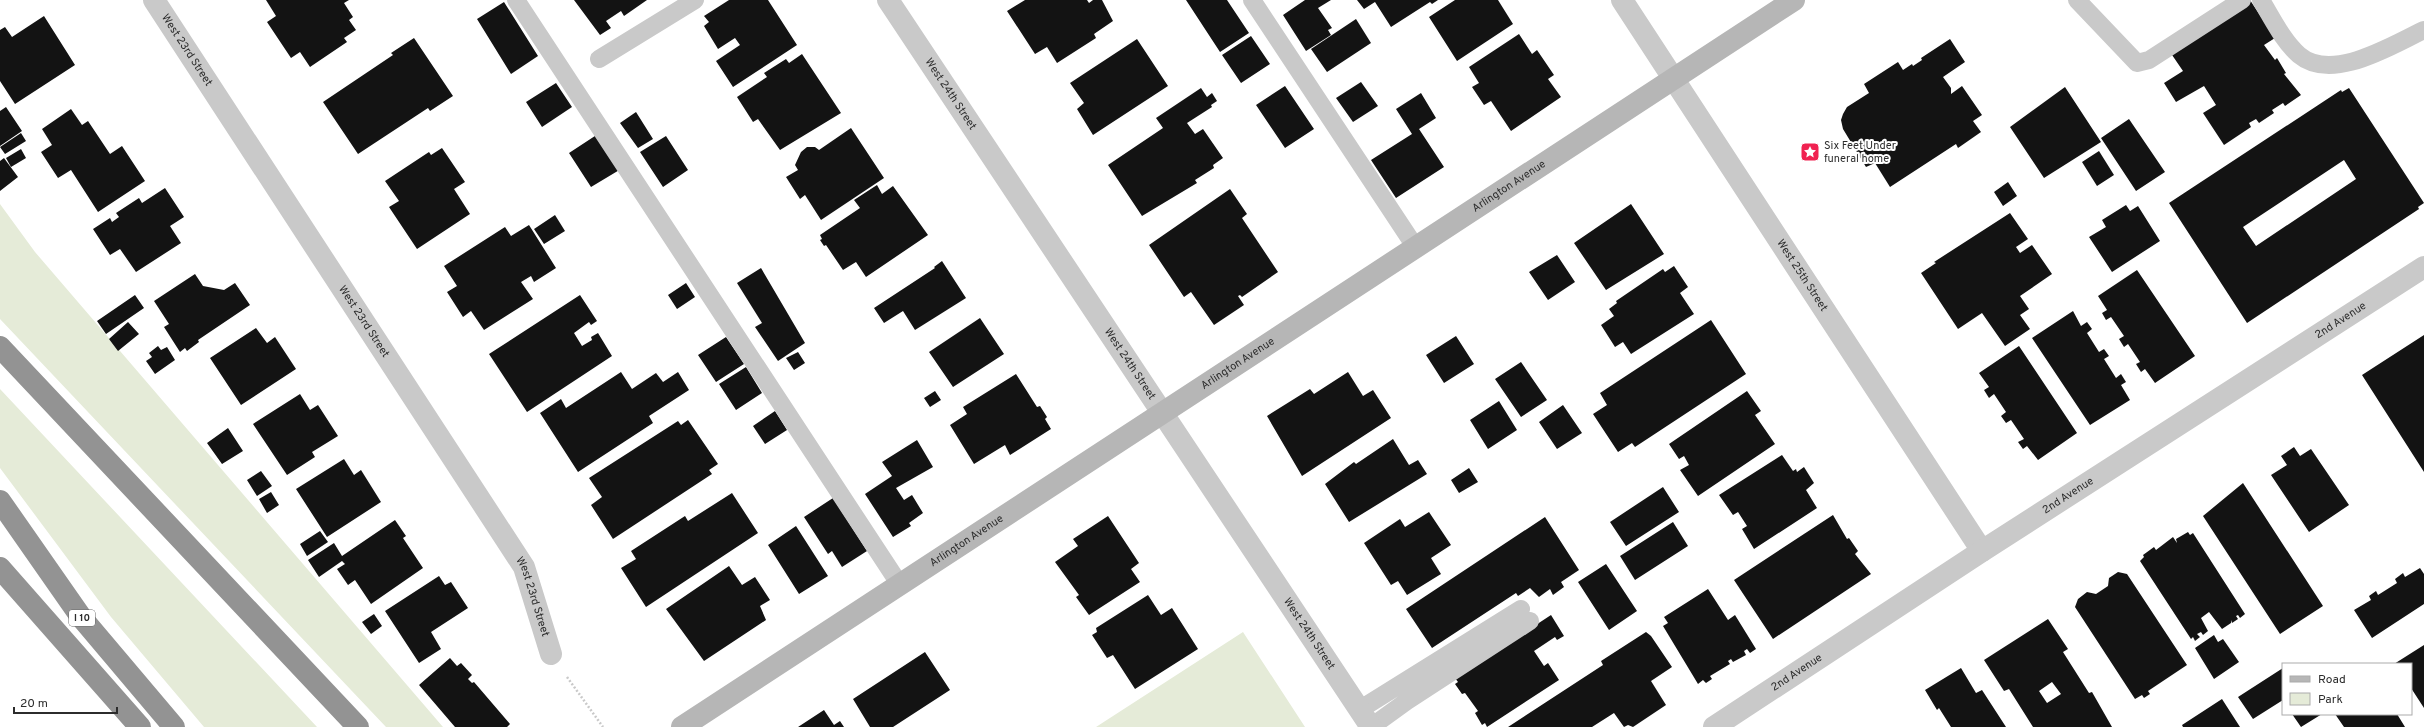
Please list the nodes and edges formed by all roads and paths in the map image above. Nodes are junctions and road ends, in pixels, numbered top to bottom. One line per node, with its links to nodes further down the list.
1 (154, 0): 23 (street, West 23rd Street)
2 (516, 0): 21 (lane)
3 (695, 0): 12 (lane)
4 (888, 0): 17 (street, West 24th Street)
5 (1252, 0): 14 (lane)
6 (1622, 0): 13 (street, West 25th Street)
7 (1794, 0): 13 (main road, Arlington Avenue)
8 (2077, 0): 9 (lane)
9 (2242, 0)
10 (2261, 0): 11 (lane)
11 (2424, 30)
12 (599, 59)
13 (1674, 79): 14 (main road, Arlington Avenue); 19 (street, West 25th Street)
14 (1416, 248): 17 (main road, Arlington Avenue)
15 (2424, 267): 19 (street, 2nd Avenue)
16 (0, 348): 28 (highway)
17 (1163, 413): 21 (main road, Arlington Avenue); 24 (street, West 24th Street)
18 (0, 501): 27 (highway, I 10)
19 (1982, 551): 25 (street, 2nd Avenue)
20 (0, 568): 26 (highway)
21 (900, 585): 30 (main road, Arlington Avenue)
22 (1526, 615): 24 (lane)
23 (551, 654): 29 (path)
24 (1367, 721)
25 (1719, 726)
26 (140, 727)
27 (174, 727)
28 (358, 727)
29 (603, 727)
30 (682, 727)

